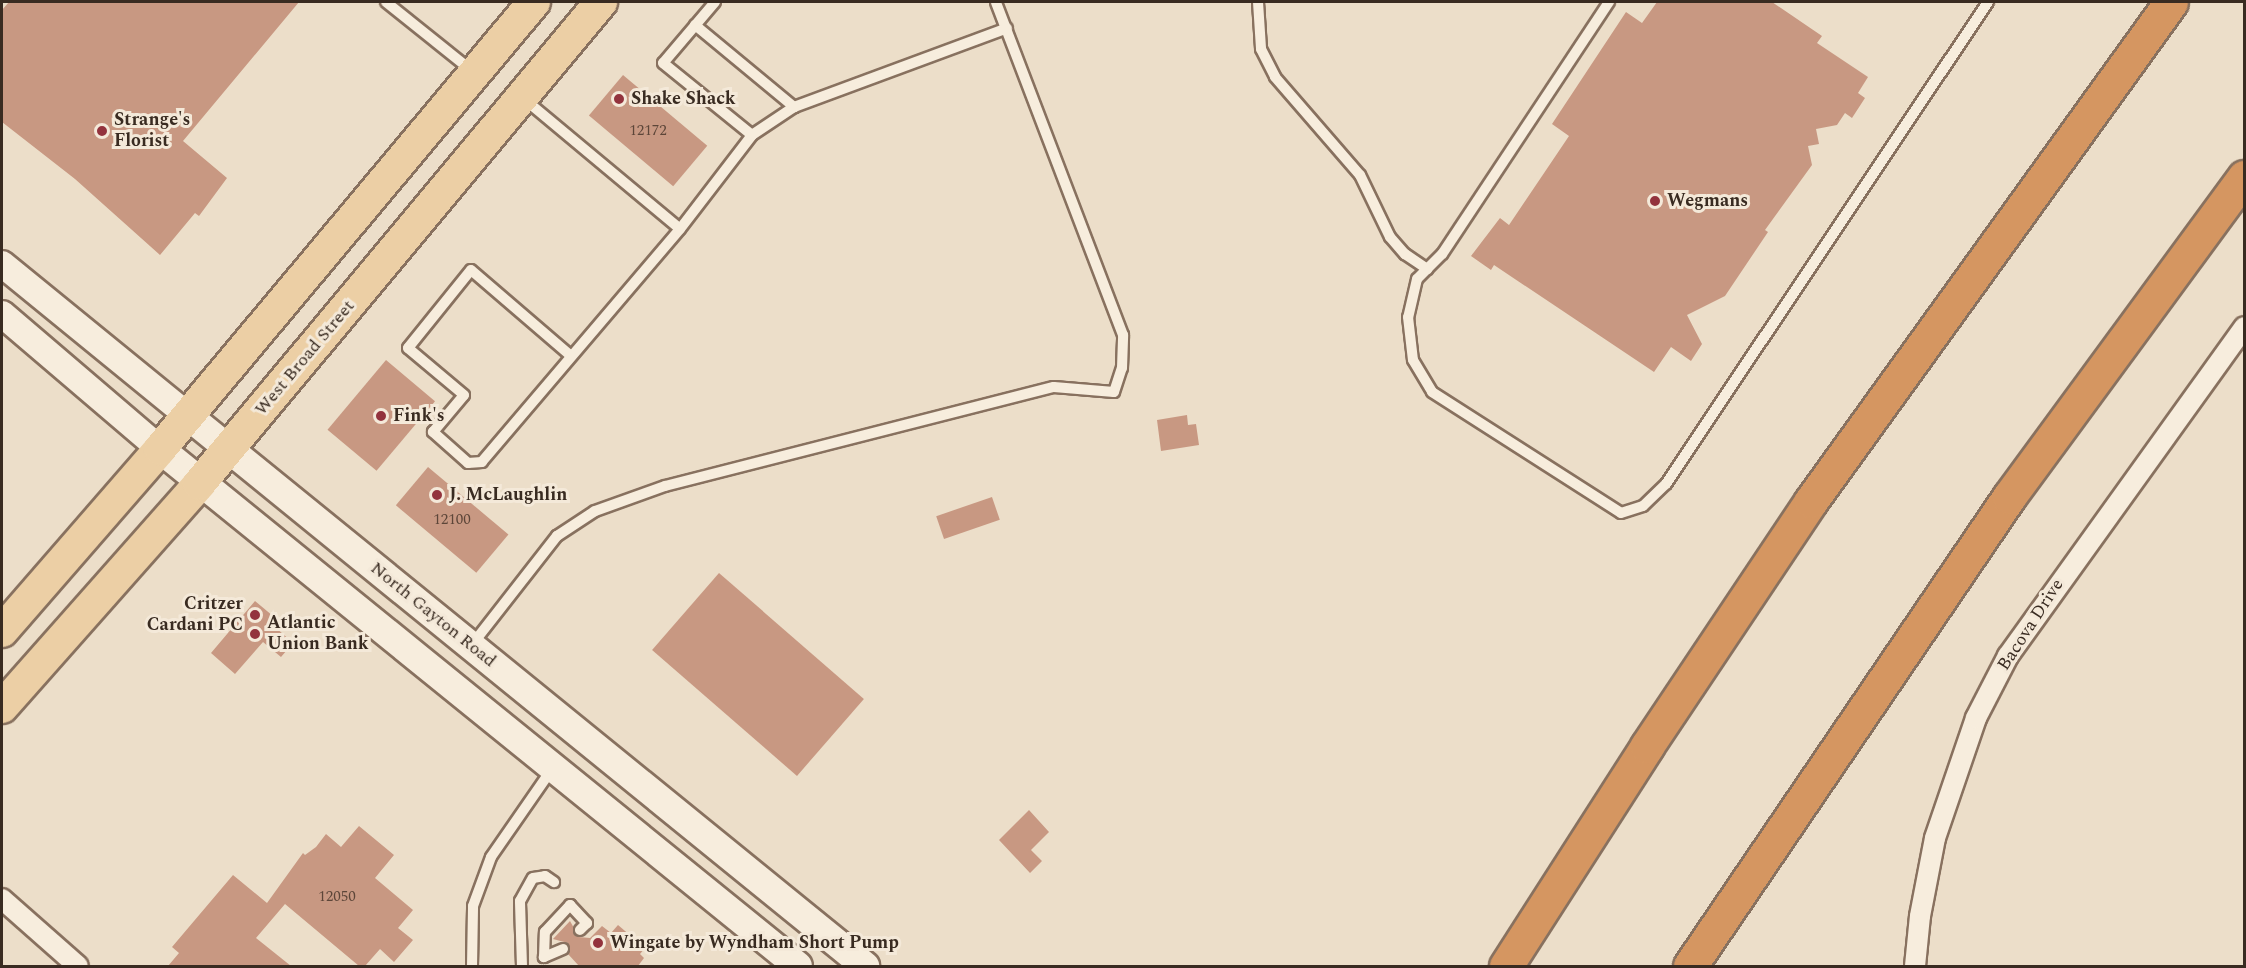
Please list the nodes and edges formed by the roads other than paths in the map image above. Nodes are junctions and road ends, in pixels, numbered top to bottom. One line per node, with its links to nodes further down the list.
1 (386, 2): 12 (lane)
2 (534, 2): 12 (main road)
3 (601, 2): 13 (main road, West Broad Street)
4 (715, 2): 10 (lane)
5 (996, 2): 11 (lane)
6 (1258, 2): 19 (lane)
7 (1609, 2): 19 (lane)
8 (1988, 2): 19 (lane)
9 (2171, 2): 42 (highway)
10 (695, 25): 14 (lane); 15 (lane)
11 (1008, 28): 14 (lane); 28 (lane)
12 (475, 73): 23 (main road)
13 (523, 98): 17 (lane); 25 (main road, West Broad Street)
14 (794, 107): 15 (lane)
15 (752, 135): 17 (lane)
16 (2244, 177): 43 (highway)
17 (680, 229): 22 (lane)
18 (2, 264): 23 (street, North Gayton Road)
19 (1427, 269)
20 (2, 314): 24 (street)
21 (2244, 327): 44 (street, Bacova Drive)
22 (571, 356): 22 (lane)
23 (187, 415): 24 (main road); 25 (main road, North Gayton Road)
24 (159, 449): 26 (main road); 27 (main road)
25 (227, 450): 26 (main road, West Broad Street); 28 (main road, North Gayton Road)
26 (199, 484): 29 (main road, West Broad Street); 30 (main road)
27 (2, 631)
28 (471, 646): 41 (main road, North Gayton Road)
29 (2, 707)
30 (552, 769): 37 (lane); 40 (main road)
31 (554, 882): 38 (lane)
32 (2, 899): 36 (street)
33 (580, 930): 35 (lane)
34 (563, 949): 35 (lane)
35 (544, 957): 39 (lane)
36 (78, 966)
37 (472, 966)
38 (522, 966)
39 (536, 966)
40 (798, 966)
41 (865, 966)
42 (1506, 966)
43 (1690, 966)
44 (1915, 966)

